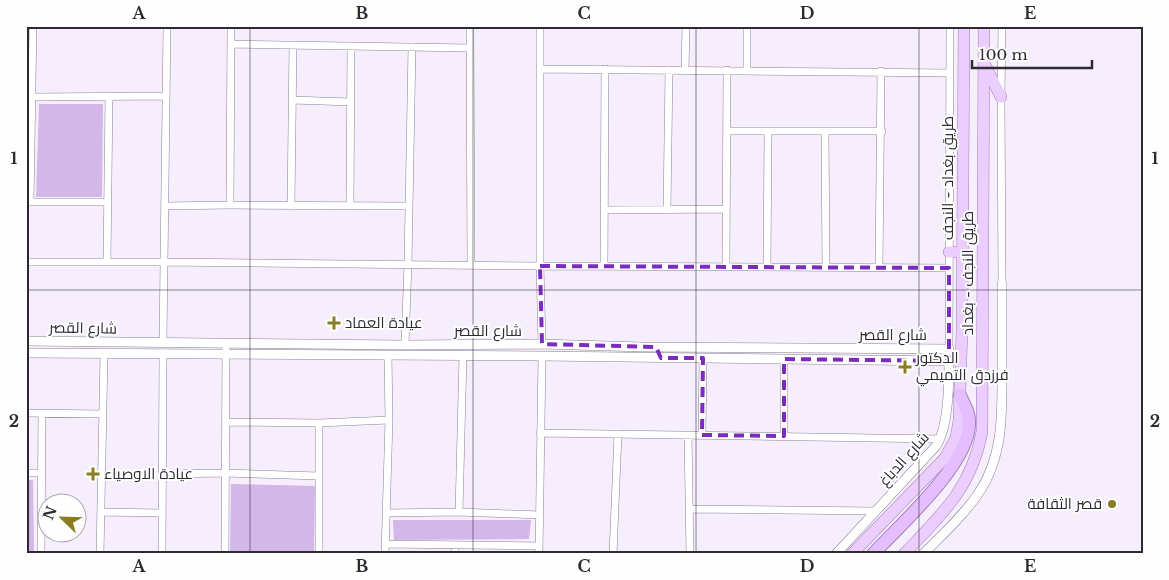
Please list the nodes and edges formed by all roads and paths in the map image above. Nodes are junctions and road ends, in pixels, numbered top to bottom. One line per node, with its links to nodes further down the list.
1 (33, 26): 29 (street)
2 (167, 26): 27 (street)
3 (231, 26): 12 (street)
4 (470, 26): 16 (street)
5 (540, 26): 18 (street)
6 (686, 26): 21 (street)
7 (747, 26): 23 (street)
8 (950, 26): 25 (street)
9 (964, 26): 47 (main road, طريق بغداد - النجف)
10 (984, 26): 17 (main road, طريق النجف - بغداد)
11 (1002, 26): 28 (street)
12 (231, 44): 13 (street); 38 (street)
13 (293, 45): 14 (street); 30 (street)
14 (351, 46): 15 (street); 31 (street)
15 (412, 46): 16 (street); 42 (street)
16 (470, 48): 52 (street)
17 (984, 63): 28 (main road); 126 (main road, طريق النجف - بغداد)
18 (540, 69): 19 (street); 53 (street)
19 (605, 69): 20 (street); 44 (street)
20 (668, 70): 21 (street); 45 (street)
21 (685, 70): 22 (street)
22 (727, 70): 23 (street); 32 (street)
23 (747, 70): 24 (street)
24 (881, 71): 25 (street); 34 (street)
25 (950, 73): 46 (street)
26 (109, 96): 27 (street); 29 (street); 37 (street)
27 (166, 96): 41 (street)
28 (1001, 96): 60 (street)
29 (32, 97): 36 (street)
30 (292, 100): 31 (street); 39 (street)
31 (351, 102): 40 (street)
32 (727, 131): 33 (street); 43 (street)
33 (768, 131): 35 (street); 56 (street)
34 (882, 131): 35 (street); 58 (street)
35 (825, 132): 57 (street)
36 (28, 202): 37 (street)
37 (107, 202): 49 (street)
38 (230, 204): 39 (street); 41 (street)
39 (291, 205): 40 (street)
40 (350, 205): 42 (street)
41 (164, 206): 50 (street)
42 (409, 206): 51 (street)
43 (726, 209): 45 (street); 55 (street)
44 (604, 210): 45 (street); 54 (street)
45 (667, 210)
46 (949, 252): 47 (main road); 59 (street)
47 (962, 252): 85 (main road, طريق بغداد - النجف)
48 (26, 262): 49 (street)
49 (106, 262): 50 (street)
50 (164, 262): 51 (street); 62 (street)
51 (408, 263): 52 (street); 67 (street)
52 (471, 264): 53 (street)
53 (540, 266): 54 (street); 66 (street)
54 (604, 266): 55 (street)
55 (726, 266): 56 (street)
56 (767, 267): 57 (street)
57 (826, 267): 58 (street)
58 (879, 267): 59 (street)
59 (949, 268): 70 (street)
60 (1002, 284): 127 (street)
61 (26, 341): 62 (street, شارع القصر)
62 (163, 342): 63 (street, شارع القصر)
63 (226, 343): 64 (street, شارع القصر); 73 (street)
64 (291, 344): 65 (street, شارع القصر); 75 (street)
65 (323, 344): 67 (street, شارع القصر); 77 (street)
66 (542, 344): 67 (street, شارع القصر); 68 (street, شارع القصر)
67 (405, 345)
68 (632, 347): 69 (street, شارع القصر); 80 (street)
69 (662, 347): 70 (street, شارع القصر); 81 (street)
70 (949, 349): 84 (street, شارع الدباغ)
71 (26, 353): 74 (street, شارع القصر)
72 (163, 353): 73 (street, شارع القصر); 74 (street, شارع القصر); 101 (street)
73 (226, 353): 75 (street, شارع القصر); 90 (street)
74 (104, 354): 88 (street)
75 (291, 354): 77 (street, شارع القصر)
76 (388, 354): 77 (street, شارع القصر); 78 (street, شارع القصر); 89 (street)
77 (322, 355)
78 (463, 355): 79 (street, شارع القصر); 106 (street)
79 (542, 356): 80 (street, شارع القصر); 92 (street)
80 (632, 358): 81 (street, شارع القصر)
81 (661, 358): 82 (street, شارع القصر)
82 (703, 358): 83 (street, شارع القصر); 95 (street)
83 (784, 359): 84 (street, شارع القصر); 96 (street)
84 (949, 361): 97 (street, شارع الدباغ)
85 (960, 395): 124 (main road, طريق بغداد - النجف); 125 (highway)
86 (26, 413): 87 (street)
87 (42, 414): 88 (street); 99 (street)
88 (103, 414): 104 (street)
89 (389, 420): 91 (street); 108 (street)
90 (226, 422): 91 (street); 100 (street)
91 (319, 423): 102 (street)
92 (540, 433): 93 (street); 109 (street)
93 (618, 434): 94 (street); 121 (street)
94 (688, 435): 95 (street); 103 (street)
95 (702, 435): 96 (street)
96 (784, 436): 97 (street)
97 (940, 439): 107 (street, شارع الدباغ)
98 (26, 473): 99 (street)
99 (42, 473): 113 (street)
100 (226, 473): 101 (street); 102 (street); 116 (street)
101 (162, 474): 105 (street)
102 (319, 476): 117 (street)
103 (690, 509): 107 (street); 122 (street)
104 (100, 512): 105 (street); 114 (street)
105 (162, 512): 115 (street)
106 (459, 512): 108 (street); 109 (street)
107 (874, 512): 123 (street, شارع الدباغ)
108 (386, 513): 110 (street)
109 (540, 515): 112 (street)
110 (386, 544): 111 (street); 118 (street)
111 (455, 545): 112 (street); 119 (street)
112 (539, 546): 120 (street)
113 (41, 554)
114 (100, 554)
115 (162, 554)
116 (225, 554)
117 (319, 554)
118 (385, 554)
119 (455, 554)
120 (539, 554)
121 (613, 554)
122 (690, 554)
123 (836, 554)
124 (852, 554)
125 (872, 554)
126 (904, 554)
127 (923, 554)

